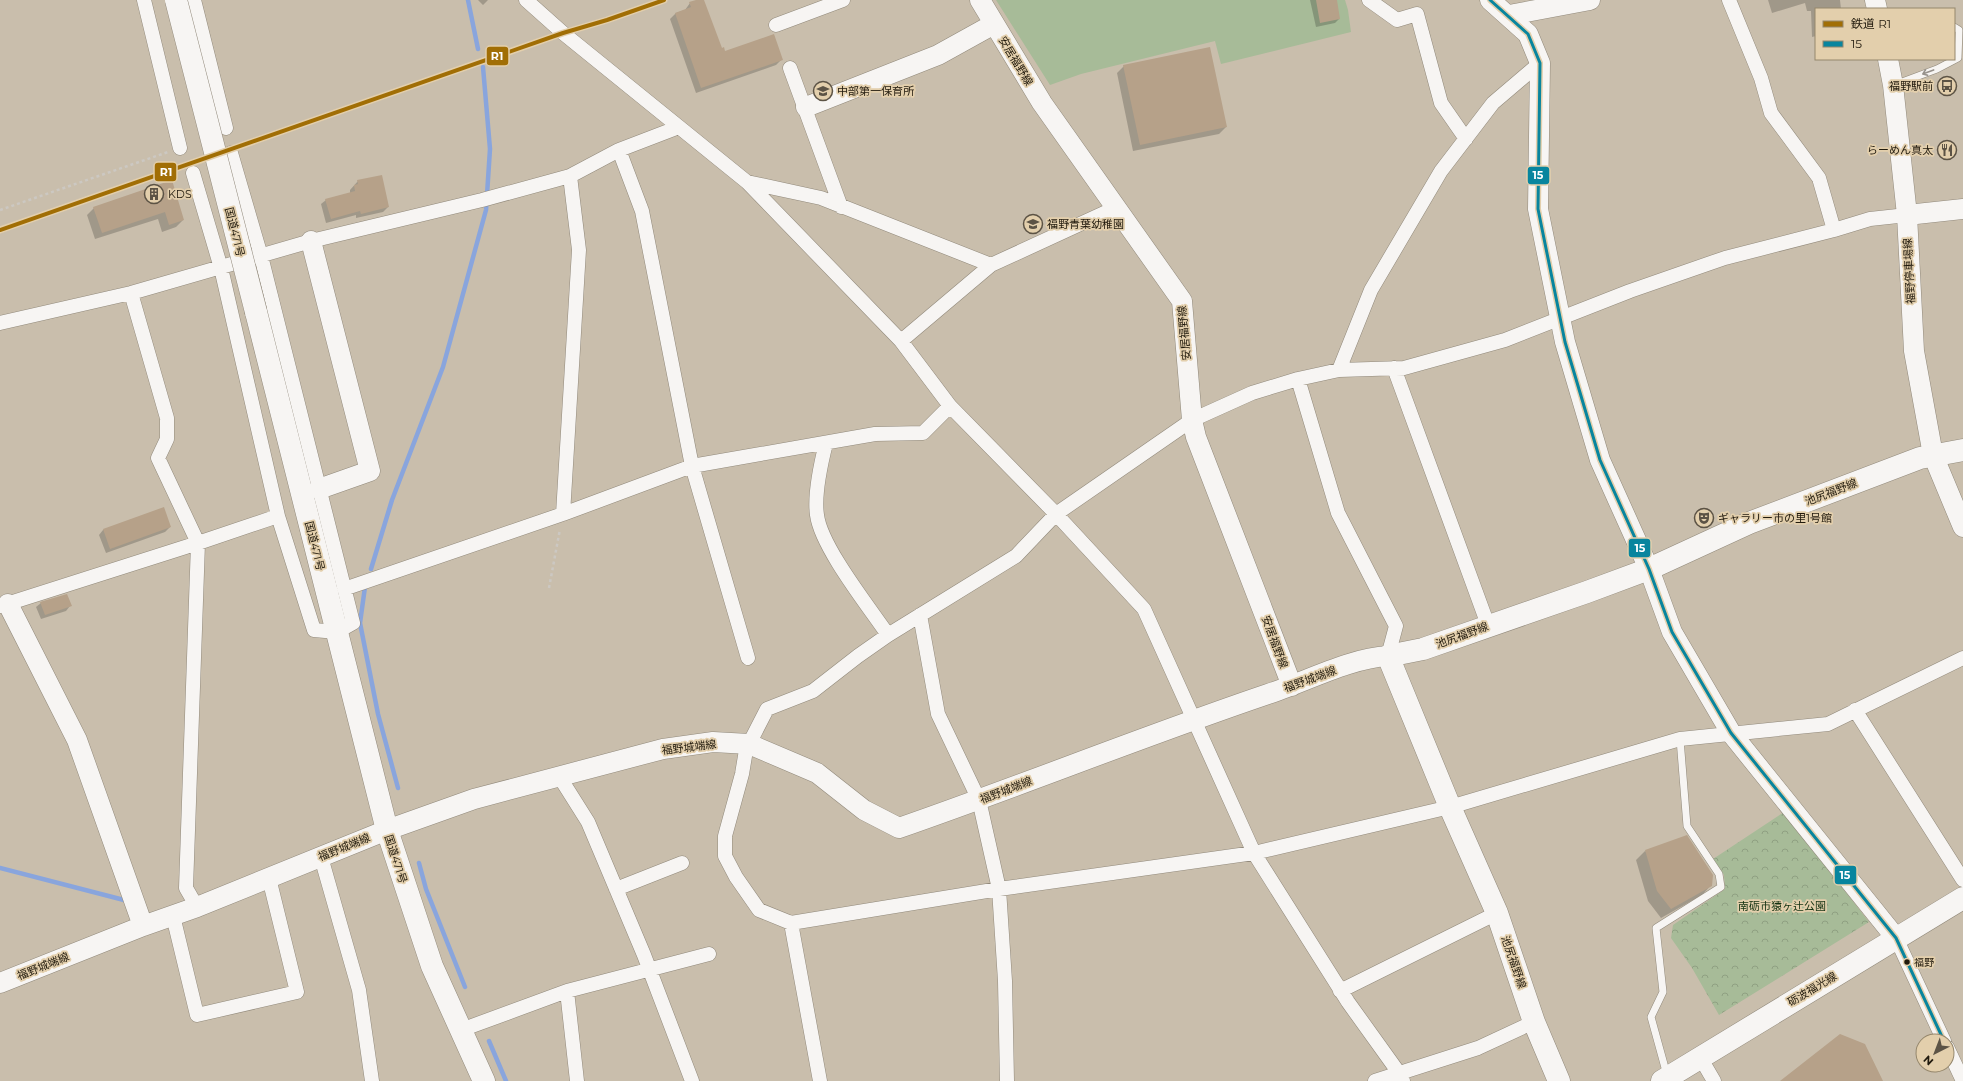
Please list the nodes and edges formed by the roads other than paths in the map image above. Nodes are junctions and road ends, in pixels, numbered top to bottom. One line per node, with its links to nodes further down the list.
1 (144, 0): 26 (street)
2 (176, 0): 65 (main road, 国道471号, bridge)
3 (194, 0): 24 (street)
4 (526, 0): 23 (street)
5 (843, 0): 14 (street)
6 (980, 0): 13 (main road, 安居福野線)
7 (1369, 0): 25 (street)
8 (1490, 0): 12 (main road)
9 (1590, 0): 11 (main road)
10 (1729, 0): 36 (street)
11 (1530, 6): 12 (main road)
12 (1510, 16): 19 (main road)
13 (994, 24): 22 (main road); 33 (main road, 安居福野線)
14 (776, 25)
15 (1955, 28): 18 (lane, one-way to 18)
16 (1888, 60): 21 (main road, 福野停車場線)
17 (1954, 60): 21 (lane, one-way to 21)
18 (1955, 60)
19 (1540, 63): 25 (street); 42 (main road)
20 (790, 68): 22 (street)
21 (1893, 85): 35 (main road, 福野停車場線)
22 (806, 107): 32 (street)
23 (679, 127): 27 (street); 31 (street)
24 (226, 128)
25 (1466, 138): 46 (street)
26 (180, 148)
27 (619, 150): 30 (street); 53 (street)
28 (231, 153): 38 (street)
29 (193, 173): 40 (street)
30 (570, 176): 37 (street); 55 (street)
31 (747, 182): 32 (street); 44 (street)
32 (841, 207): 39 (street)
33 (1115, 208): 39 (street); 49 (main road, 安居福野線)
34 (1963, 209): 35 (main road)
35 (1907, 215): 36 (street); 52 (main road, 福野停車場線)
36 (1834, 230): 42 (street)
37 (311, 242): 38 (street); 54 (main road)
38 (261, 256): 40 (street); 54 (street)
39 (991, 265): 44 (street)
40 (221, 268): 41 (street); 57 (street)
41 (131, 293): 43 (street); 59 (street)
42 (1561, 318): 45 (street); 60 (main road)
43 (0, 323)
44 (900, 341): 48 (street)
45 (1394, 368): 46 (street); 64 (street)
46 (1339, 370): 47 (street)
47 (1298, 379): 49 (street); 67 (street)
48 (950, 406): 50 (street); 56 (street)
49 (1192, 420): 56 (street); 70 (main road, 安居福野線)
50 (826, 443): 53 (street); 66 (street)
51 (1963, 450): 52 (main road, 池尻福野線)
52 (1934, 455): 58 (main road, 福野停車場線); 60 (main road, 池尻福野線)
53 (692, 466): 55 (street); 68 (street)
54 (319, 489): 61 (street)
55 (564, 514): 61 (street)
56 (1056, 514): 63 (street); 72 (street)
57 (278, 516): 59 (street); 65 (street)
58 (1963, 527)
59 (198, 543): 62 (street); 88 (street)
60 (1649, 569): 64 (main road, 池尻福野線); 73 (main road)
61 (344, 589): 65 (street)
62 (4, 605): 92 (main road)
63 (920, 615): 66 (street); 77 (street)
64 (1488, 626): 67 (main road, 池尻福野線)
65 (337, 632): 79 (main road, 国道471号)
66 (888, 635): 75 (street)
67 (1388, 656): 70 (main road, 福野城端線); 78 (main road, 池尻福野線)
68 (748, 658)
69 (1963, 658): 71 (street)
70 (1292, 686): 72 (main road, 福野城端線)
71 (1855, 710): 73 (street); 84 (street)
72 (1194, 719): 77 (main road, 福野城端線); 80 (street)
73 (1731, 733): 74 (street); 93 (main road)
74 (1680, 739): 78 (street); 105 (lane)
75 (749, 744): 76 (main road, 福野城端線); 77 (main road, 福野城端線); 91 (street)
76 (559, 776): 79 (main road, 福野城端線); 85 (street)
77 (979, 800): 86 (street)
78 (1450, 807): 80 (street); 89 (main road, 池尻福野線)
79 (387, 830): 81 (main road, 福野城端線); 100 (main road, 国道471号)
80 (1254, 853): 86 (street); 98 (street)
81 (321, 856): 83 (main road, 福野城端線); 106 (street)
82 (682, 863): 85 (street)
83 (269, 878): 88 (main road, 福野城端線); 90 (street)
84 (1963, 880)
85 (616, 889): 95 (street)
86 (999, 889): 91 (street); 111 (street)
87 (1963, 898): 93 (main road, 砺波福光線)
88 (197, 907): 90 (main road, 福野城端線)
89 (1497, 913): 98 (street); 99 (main road, 池尻福野線)
90 (173, 916): 92 (main road, 福野城端線)
91 (791, 923): 110 (street)
92 (143, 926): 96 (main road, 福野城端線)
93 (1896, 938): 101 (street); 102 (main road, 砺波福光線)
94 (709, 954): 95 (street)
95 (649, 969): 97 (street); 109 (street)
96 (0, 983)
97 (567, 991): 100 (street); 108 (street)
98 (1340, 991): 104 (street)
99 (1534, 1022): 104 (street); 113 (main road, 池尻福野線)
100 (461, 1030): 107 (main road, 国道471号)
101 (1940, 1033)
102 (1700, 1057): 105 (main road, 砺波福光線); 114 (street)
103 (1955, 1064): 115 (street)
104 (1401, 1077): 112 (street)
105 (1665, 1079)
106 (372, 1081)
107 (484, 1081)
108 (577, 1081)
109 (692, 1081)
110 (820, 1081)
111 (1007, 1081)
112 (1375, 1081)
113 (1559, 1081)
114 (1714, 1081)
115 (1963, 1081)

